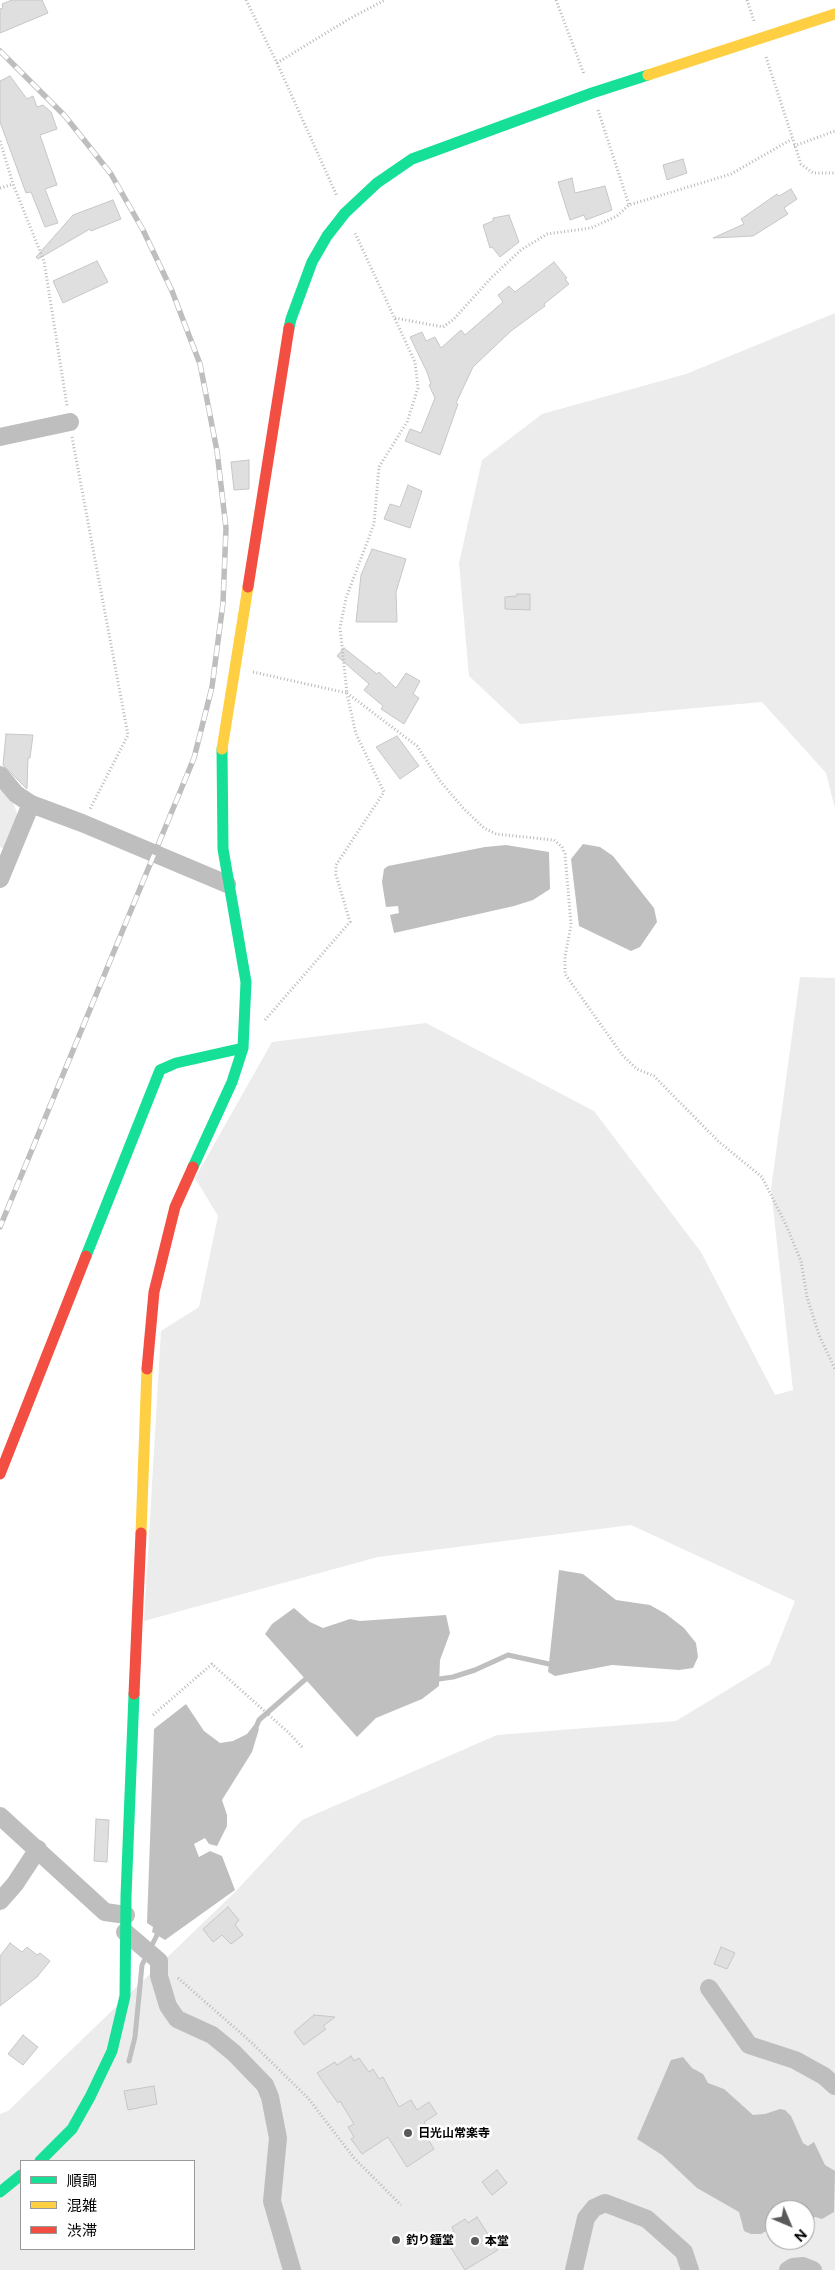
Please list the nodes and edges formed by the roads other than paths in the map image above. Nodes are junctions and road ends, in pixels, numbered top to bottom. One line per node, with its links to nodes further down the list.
1 (835, 14): 7 (street)
2 (70, 422): 3 (street)
3 (0, 437)
4 (0, 775): 5 (street)
5 (31, 804): 6 (street); 7 (street)
6 (0, 879)
7 (227, 884): 8 (street)
8 (243, 1048): 9 (street); 13 (street)
9 (0, 1474)
10 (0, 1816): 11 (street)
11 (38, 1850): 12 (street); 13 (street)
12 (0, 1901)
13 (125, 1924): 16 (street); 19 (street)
14 (708, 1988): 15 (street)
15 (835, 2086)
16 (41, 2160)
17 (20, 2177): 18 (street)
18 (0, 2192)
19 (292, 2270)
20 (574, 2270): 21 (street)
21 (690, 2270)
22 (788, 2270): 23 (street)
23 (813, 2270)

